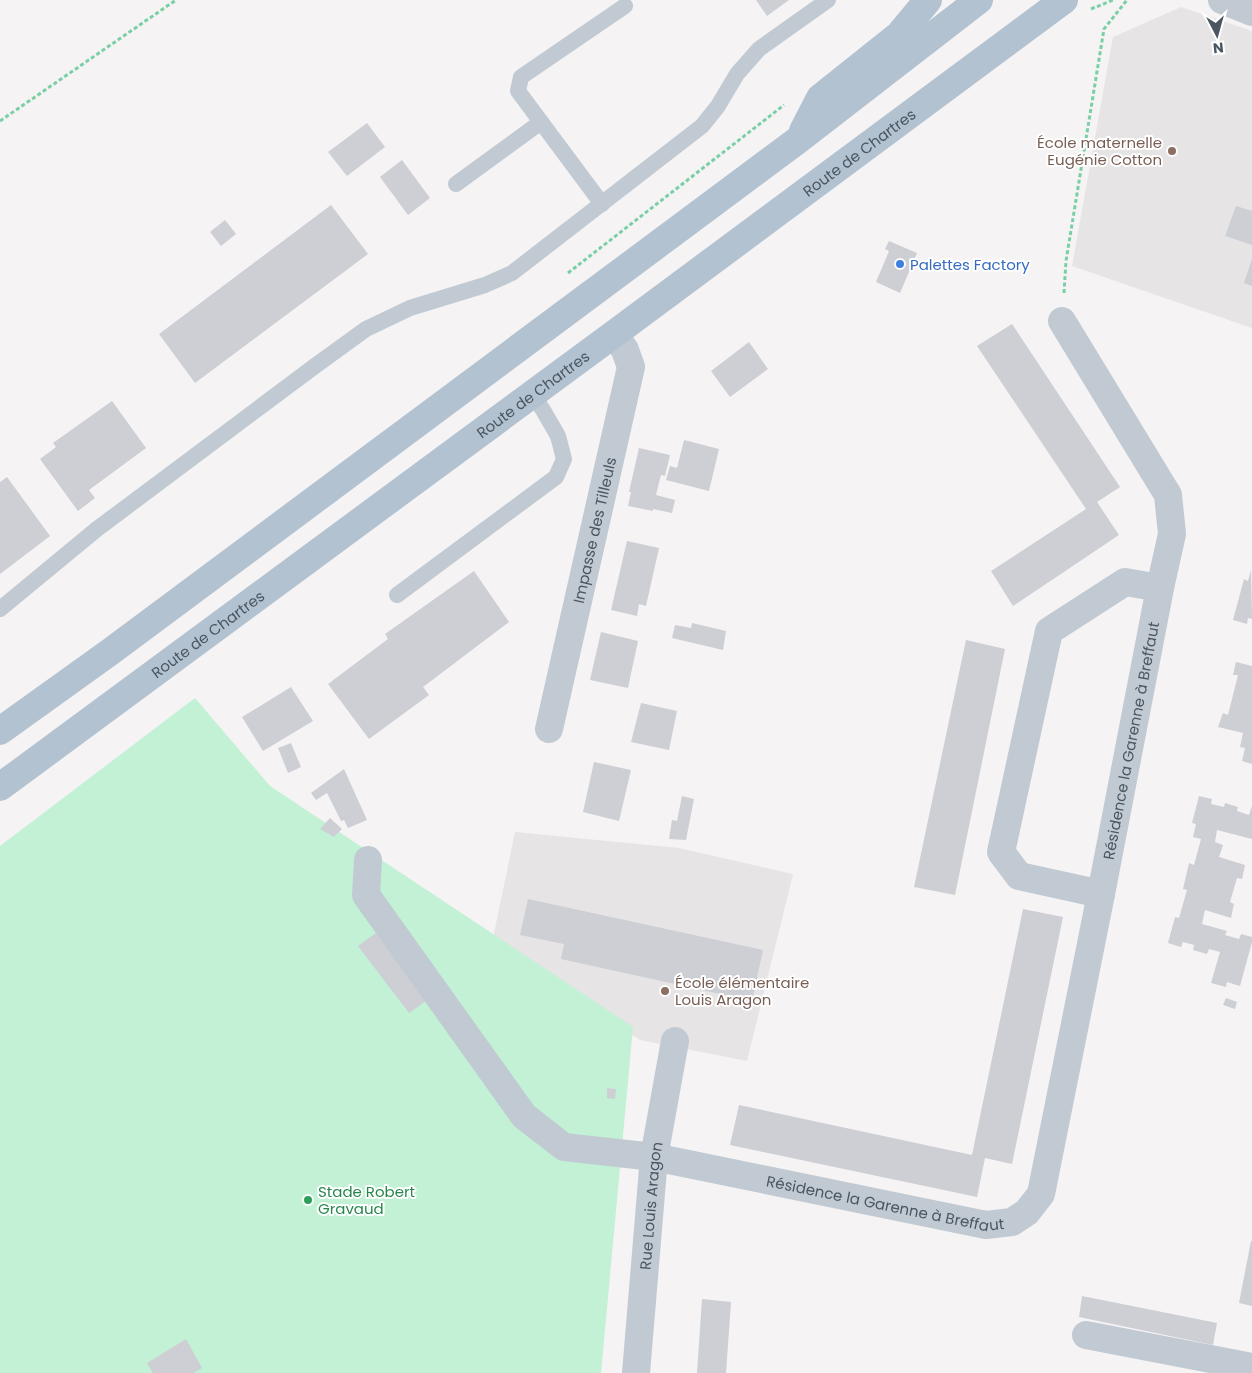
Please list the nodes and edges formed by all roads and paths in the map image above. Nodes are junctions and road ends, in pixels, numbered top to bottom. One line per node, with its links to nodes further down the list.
1 (176, 0): 11 (path)
2 (828, 0): 15 (lane)
3 (928, 0): 13 (main road)
4 (979, 0): 13 (main road)
5 (1064, 0): 17 (main road, Route de Chartres)
6 (1127, 0): 16 (path)
7 (1222, 0): 10 (street)
8 (1240, 0): 10 (street)
9 (624, 6): 12 (lane)
10 (1252, 11)
11 (0, 121)
12 (541, 122): 14 (lane); 15 (lane)
13 (798, 140): 23 (main road)
14 (456, 184)
15 (602, 204): 21 (lane)
16 (1062, 321): 19 (street, Résidence la Garenne à Breffaut)
17 (614, 334): 18 (main road, Route de Chartres); 22 (street, Impasse des Tilleuls)
18 (532, 394): 20 (lane); 24 (main road, Route de Chartres)
19 (1160, 588): 26 (street, Résidence la Garenne à Breffaut); 26 (street)
20 (397, 595)
21 (0, 609)
22 (549, 729)
23 (0, 730)
24 (0, 787)
25 (368, 860): 28 (street, Résidence la Garenne à Breffaut)
26 (1101, 894): 28 (street, Résidence la Garenne à Breffaut)
27 (675, 1041): 28 (street, Rue Louis Aragon)
28 (654, 1157): 31 (street, Rue Louis Aragon)
29 (1086, 1335): 30 (street)
30 (1252, 1368)
31 (636, 1373)

